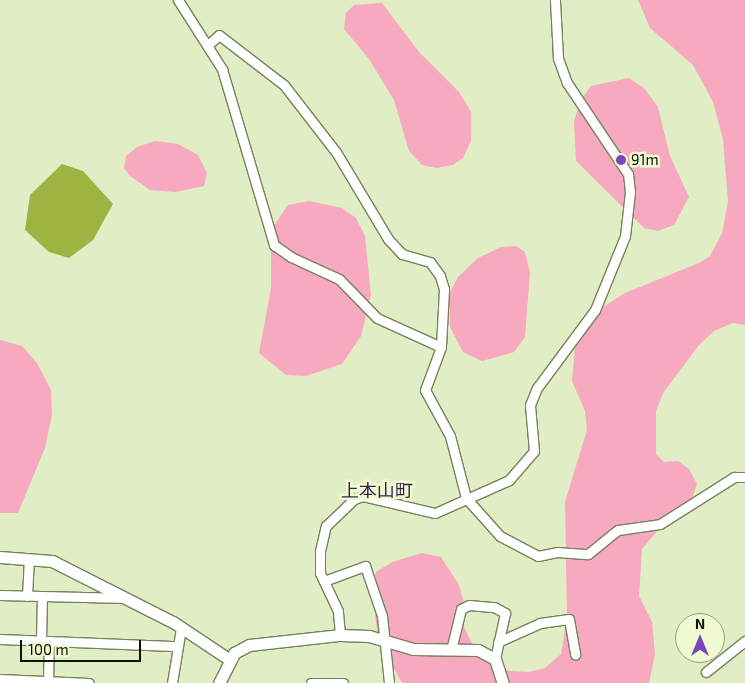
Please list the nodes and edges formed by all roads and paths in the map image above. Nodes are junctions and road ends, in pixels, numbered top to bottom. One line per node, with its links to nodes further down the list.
1 (178, 0): 3 (street)
2 (555, 0): 6 (street)
3 (209, 44): 4 (street); 4 (street)
4 (441, 347): 6 (street)
5 (745, 477): 6 (street)
6 (466, 498): 9 (street)
7 (0, 557): 8 (street)
8 (29, 559): 11 (street); 13 (street)
9 (324, 581): 15 (street); 18 (street)
10 (0, 594): 11 (street)
11 (27, 596): 12 (street)
12 (42, 596): 13 (street); 17 (street)
13 (126, 598): 14 (street)
14 (181, 628): 21 (street); 25 (street)
15 (340, 635): 18 (street); 25 (street)
16 (0, 639): 17 (street)
17 (45, 640): 21 (street); 28 (street)
18 (385, 641): 22 (street); 35 (street)
19 (745, 641): 26 (street)
20 (498, 642): 22 (street); 23 (street); 24 (street)
21 (178, 646): 31 (street)
22 (451, 650): 24 (street)
23 (575, 654)
24 (495, 659): 36 (street)
25 (230, 660): 32 (street)
26 (706, 672)
27 (0, 680): 28 (street)
28 (48, 681): 29 (street)
29 (63, 682): 30 (street)
30 (89, 683)
31 (172, 683)
32 (219, 683)
33 (311, 683): 34 (street)
34 (343, 683)
35 (388, 683)
36 (502, 683)

